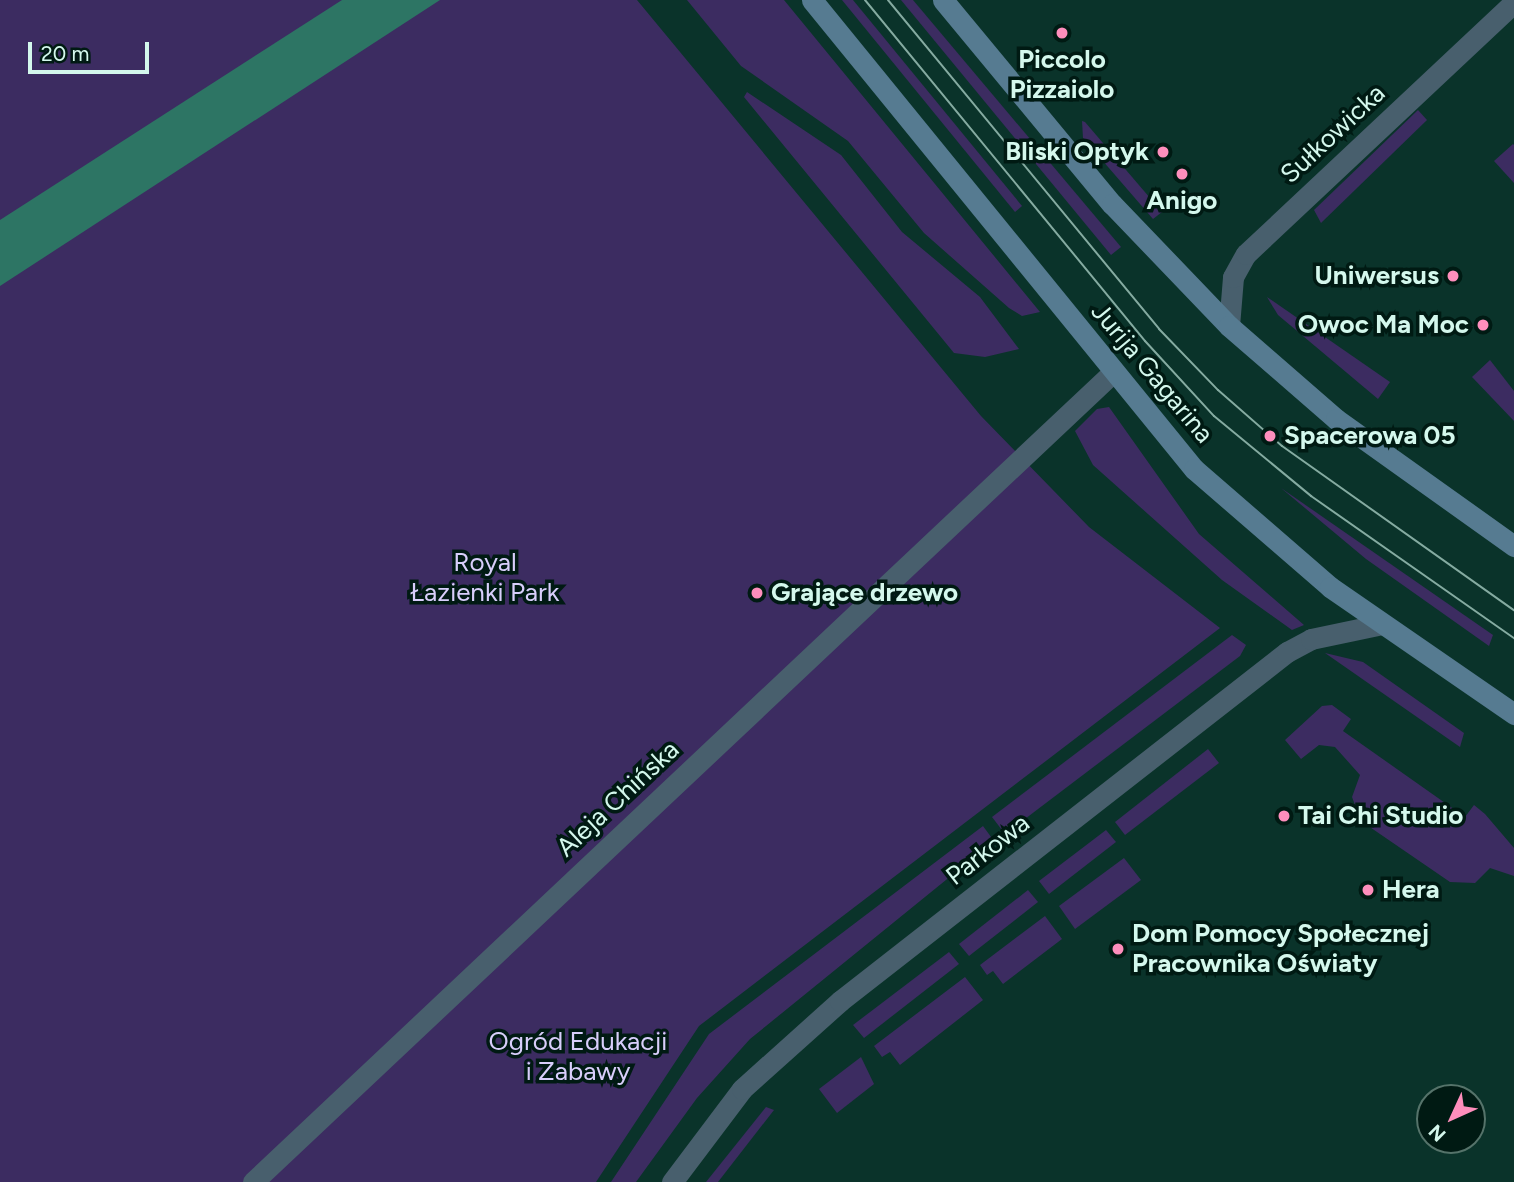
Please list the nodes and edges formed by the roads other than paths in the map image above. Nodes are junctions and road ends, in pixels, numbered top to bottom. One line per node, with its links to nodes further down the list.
1 (812, 0): 5 (main road, Jurija Gagarina)
2 (943, 0): 4 (main road)
3 (1514, 2): 4 (street, Sułkowicka)
4 (1229, 326): 6 (main road)
5 (1112, 373): 7 (main road, Jurija Gagarina); 9 (street, Aleja Chińska)
6 (1514, 546)
7 (1382, 624): 8 (main road, Jurija Gagarina); 10 (street, Parkowa)
8 (1514, 714)
9 (253, 1182)
10 (672, 1182)

